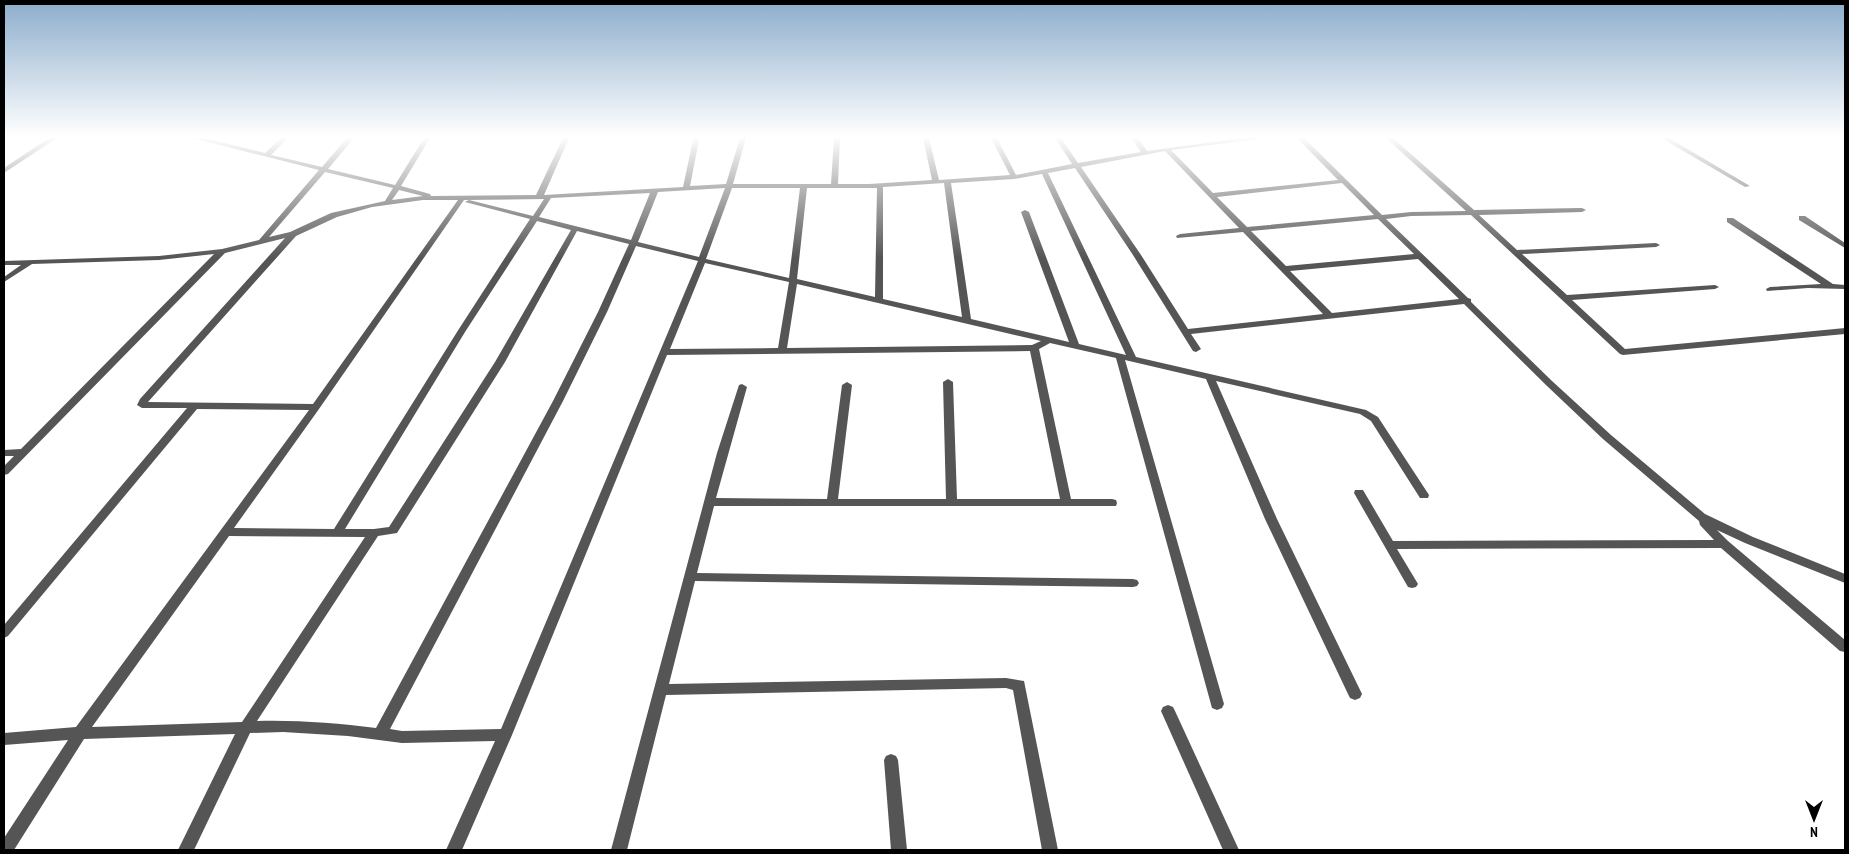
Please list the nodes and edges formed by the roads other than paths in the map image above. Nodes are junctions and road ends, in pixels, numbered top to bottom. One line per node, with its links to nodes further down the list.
1 (317, 178): 43 (street)
2 (357, 178): 24 (street)
3 (402, 178): 24 (street)
4 (551, 178): 28 (street)
5 (688, 178): 25 (street)
6 (731, 178): 20 (street)
7 (835, 178): 22 (street)
8 (935, 178): 18 (street)
9 (1014, 178): 16 (street)
10 (1047, 178): 74 (street)
11 (1084, 178): 65 (street)
12 (1194, 178): 27 (street)
13 (1341, 178): 17 (street)
14 (1434, 178): 34 (street)
15 (1734, 178): 23 (street)
16 (947, 181): 18 (street); 64 (street)
17 (1344, 181): 27 (street); 35 (street)
18 (936, 182): 19 (street)
19 (880, 185): 22 (street); 61 (street)
20 (729, 186): 21 (street); 25 (street); 50 (street)
21 (804, 186): 22 (street); 55 (street)
22 (834, 186)
23 (1748, 186)
24 (396, 187): 29 (street); 31 (street)
25 (686, 189): 26 (street)
26 (655, 190): 28 (street); 44 (street)
27 (1211, 195): 40 (street)
28 (544, 196): 30 (street); 37 (street)
29 (442, 198): 30 (street); 31 (street)
30 (458, 199): 37 (street); 80 (street)
31 (387, 203): 41 (street)
32 (1582, 210): 34 (street)
33 (1025, 212): 68 (street)
34 (1472, 212): 35 (street); 48 (street)
35 (1380, 216): 40 (street); 49 (street)
36 (1802, 218): 46 (street)
37 (534, 219): 39 (street); 93 (street)
38 (1730, 220): 56 (street)
39 (575, 229): 44 (street); 94 (street)
40 (1244, 229): 42 (street); 53 (street)
41 (293, 234): 43 (street); 79 (street)
42 (1180, 236)
43 (262, 241): 47 (street)
44 (635, 244): 50 (street); 109 (street)
45 (1656, 245): 48 (street)
46 (1845, 246)
47 (222, 251): 52 (street); 81 (street)
48 (1515, 252): 60 (street)
49 (1421, 256): 53 (street); 62 (street)
50 (702, 260): 55 (street); 72 (street)
51 (4, 263): 52 (street)
52 (30, 263): 54 (street)
53 (1283, 269): 63 (street)
54 (4, 280)
55 (793, 281): 61 (street); 71 (street)
56 (1830, 286): 58 (street); 59 (street)
57 (1716, 287): 60 (street)
58 (1845, 287)
59 (1770, 288)
60 (1566, 298): 66 (street)
61 (879, 300): 64 (street)
62 (1468, 301): 63 (street); 91 (street)
63 (1330, 316): 65 (street)
64 (967, 321): 67 (street)
65 (1184, 332): 70 (street)
66 (1845, 332)
67 (1048, 340): 68 (street); 69 (street)
68 (1075, 346): 73 (street)
69 (1034, 348): 71 (street); 89 (street)
70 (1196, 349)
71 (782, 351): 72 (street)
72 (663, 352): 110 (street)
73 (1120, 357): 74 (street); 105 (street)
74 (1133, 360): 75 (street)
75 (1210, 378): 85 (street); 104 (street)
76 (948, 382): 88 (street)
77 (847, 385): 87 (street)
78 (742, 387): 86 (street)
79 (193, 407): 80 (street); 101 (street)
80 (316, 407): 92 (street)
81 (24, 452): 82 (street); 83 (street)
82 (4, 453)
83 (4, 472)
84 (1359, 494): 96 (street)
85 (1424, 495)
86 (709, 502): 87 (street); 97 (street)
87 (832, 503): 88 (street)
88 (952, 503): 89 (street)
89 (1066, 503): 90 (street)
90 (1112, 503)
91 (1701, 517): 95 (street); 98 (street)
92 (225, 532): 93 (street); 108 (street)
93 (337, 533): 94 (street)
94 (374, 533): 107 (street)
95 (1724, 544): 96 (street); 102 (street)
96 (1390, 545): 100 (street)
97 (690, 577): 99 (street); 103 (street)
98 (1845, 579)
99 (1133, 582)
100 (1412, 584)
101 (4, 633)
102 (1845, 647)
103 (661, 690): 116 (street); 118 (street)
104 (1355, 694)
105 (1217, 704)
106 (1168, 712): 119 (street)
107 (244, 728): 108 (street); 109 (street); 114 (street)
108 (80, 733): 111 (street); 113 (street)
109 (380, 734): 110 (street)
110 (505, 736): 115 (street)
111 (4, 739)
112 (891, 760): 117 (street)
113 (5, 850)
114 (186, 850)
115 (454, 850)
116 (619, 850)
117 (899, 850)
118 (1050, 850)
119 (1231, 850)

